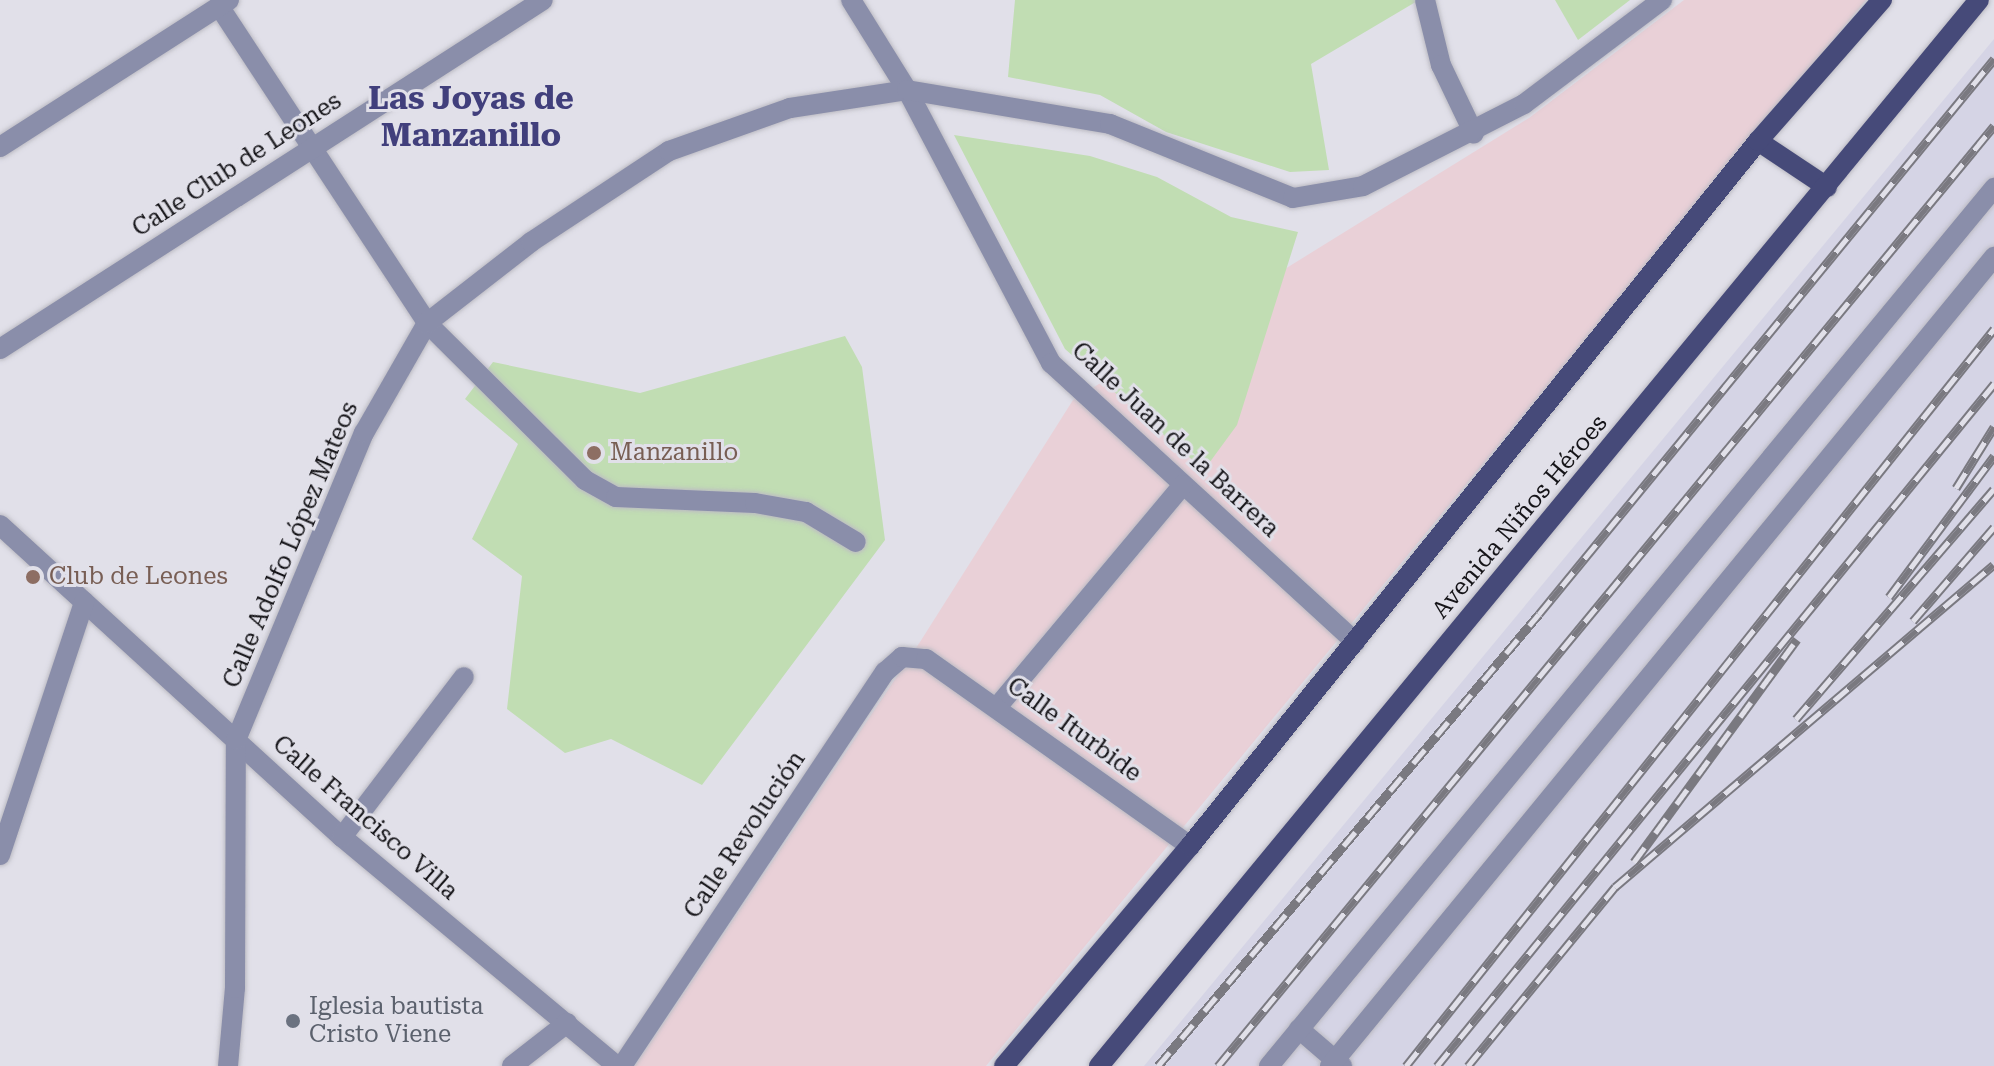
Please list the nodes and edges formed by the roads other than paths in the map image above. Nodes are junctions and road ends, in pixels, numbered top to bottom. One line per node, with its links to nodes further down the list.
1 (543, 0): 12 (street, Calle Club de Leones)
2 (851, 0): 8 (street, Calle Juan de la Barrera)
3 (1425, 0): 9 (street)
4 (1662, 0): 9 (street, Calle Adolfo López Mateos)
5 (1882, 0): 10 (main road, Avenida Niños Héroes)
6 (1979, 0): 13 (main road, Avenida Niños Héroes)
7 (224, 3): 11 (street); 12 (street)
8 (907, 90): 9 (street, Calle Adolfo López Mateos); 16 (street, Calle Adolfo López Mateos); 18 (street, Calle Juan de la Barrera)
9 (1474, 134)
10 (1758, 141): 13 (main road); 22 (main road, Avenida Niños Héroes)
11 (0, 147)
12 (312, 148): 16 (street); 17 (street, Calle Club de Leones)
13 (1827, 187): 37 (main road, Avenida Niños Héroes)
14 (1994, 188): 31 (street)
15 (1994, 257): 32 (street)
16 (427, 323): 20 (street); 26 (street, Calle Adolfo López Mateos)
17 (0, 349)
18 (1183, 485): 22 (street, Calle Juan de la Barrera); 25 (street)
19 (0, 525): 21 (street, Calle Francisco Villa)
20 (856, 542)
21 (84, 602): 26 (street, Calle Francisco Villa); 29 (street)
22 (1355, 642): 28 (main road, Avenida Niños Héroes)
23 (926, 659): 25 (street, Calle Iturbide); 35 (street, Calle Revolución)
24 (464, 677): 27 (street)
25 (998, 706): 28 (street, Calle Iturbide)
26 (236, 740): 27 (street, Calle Francisco Villa); 33 (street, Calle Adolfo López Mateos)
27 (342, 837): 30 (street, Calle Francisco Villa)
28 (1190, 846): 36 (main road, Avenida Niños Héroes)
29 (0, 855)
30 (567, 1023): 34 (street); 35 (street, Calle Francisco Villa)
31 (1299, 1029): 32 (street); 38 (street)
32 (1336, 1064)
33 (228, 1066)
34 (512, 1066)
35 (620, 1066)
36 (1004, 1066)
37 (1099, 1066)
38 (1269, 1066)

